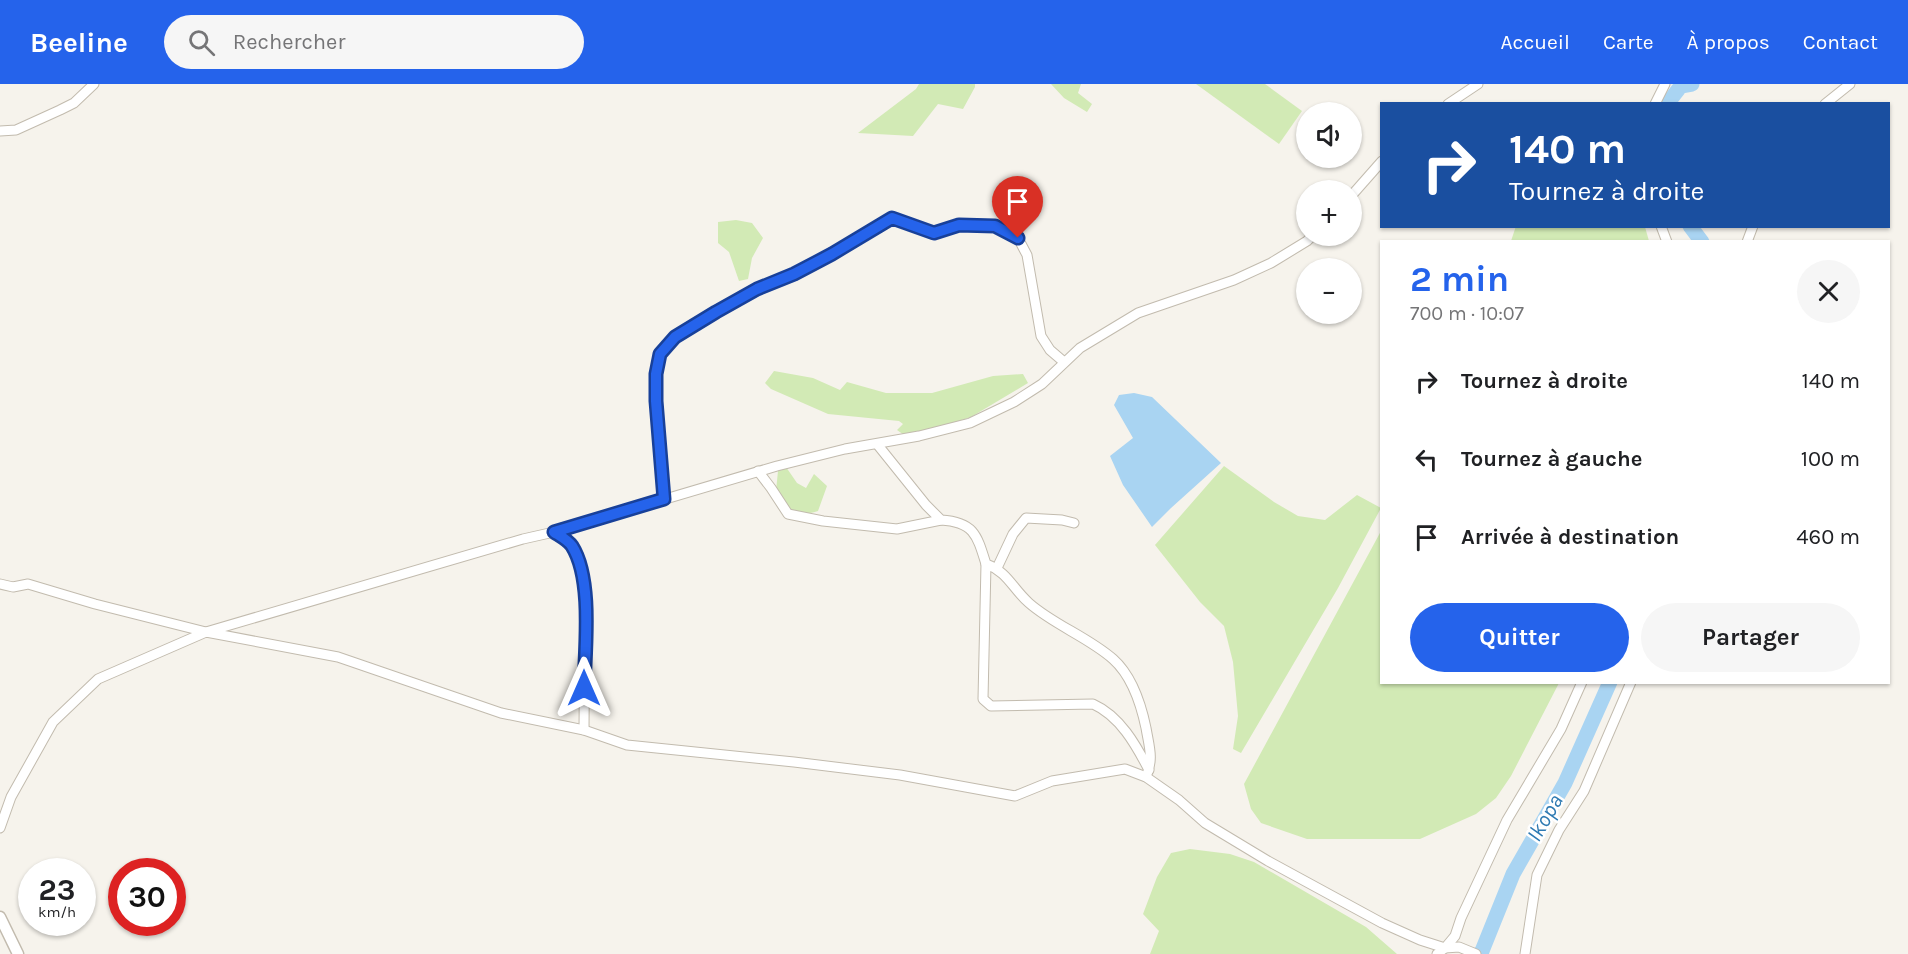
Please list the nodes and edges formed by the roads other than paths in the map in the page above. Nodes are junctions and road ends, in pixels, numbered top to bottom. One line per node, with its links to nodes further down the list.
1 (94, 84): 8 (street)
2 (1478, 84): 5 (street)
3 (1665, 84): 6 (street)
4 (1850, 84): 7 (street)
5 (1451, 102)
6 (1656, 102)
7 (1828, 102)
8 (0, 131)
9 (1380, 163): 10 (street)
10 (1362, 184)
11 (1300, 246): 12 (street)
12 (1064, 362): 13 (street); 15 (street)
13 (877, 444): 14 (street); 16 (street)
14 (758, 471): 15 (street); 16 (street)
15 (664, 499): 18 (street)
16 (941, 520): 19 (street)
17 (1074, 523): 20 (street)
18 (554, 532): 22 (street); 25 (street)
19 (986, 564): 20 (street); 26 (street)
20 (997, 568): 26 (street)
21 (0, 584): 22 (street)
22 (206, 632): 25 (street); 27 (street)
23 (1581, 684): 29 (street)
24 (1630, 684): 33 (street)
25 (584, 730): 26 (street)
26 (1147, 773): 29 (street)
27 (0, 828)
28 (0, 917): 30 (street)
29 (1445, 948): 31 (street); 32 (street)
30 (18, 954)
31 (1437, 954)
32 (1476, 954)
33 (1525, 954)

